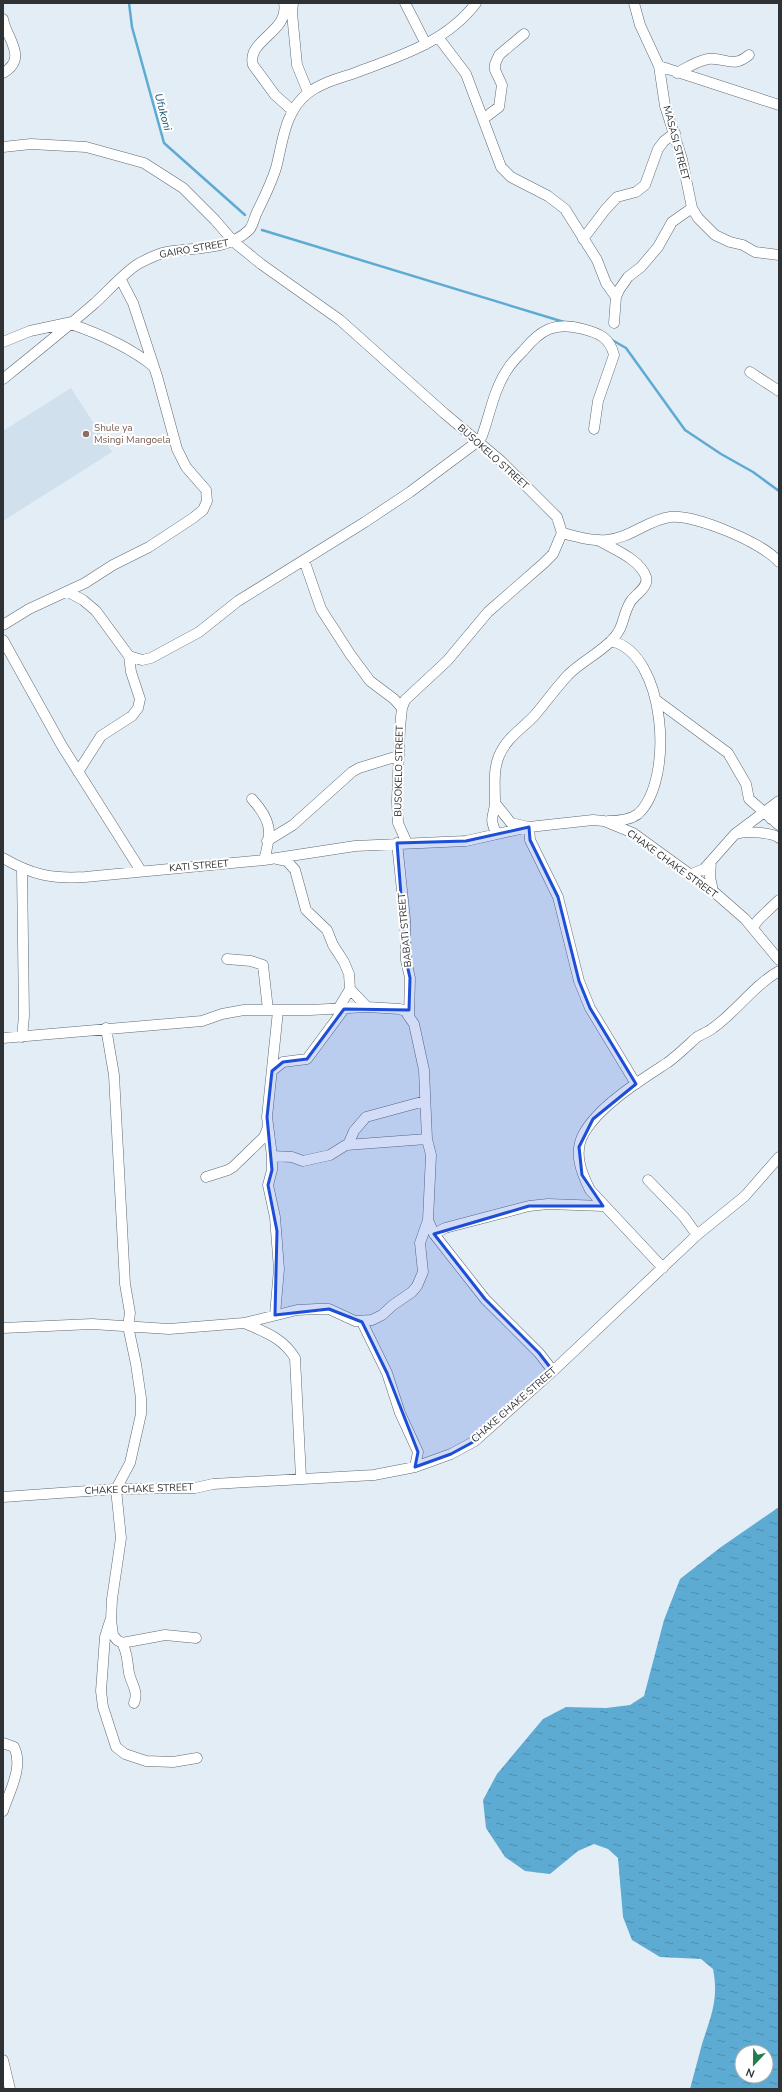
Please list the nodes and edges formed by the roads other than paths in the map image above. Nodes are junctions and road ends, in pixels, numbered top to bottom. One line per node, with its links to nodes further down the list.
1 (293, 3): 5 (street); 14 (street)
2 (405, 3): 9 (street)
3 (476, 3): 8 (street, GAIRO STREET)
4 (634, 3): 11 (street, MASASI STREET)
5 (284, 7): 16 (street)
6 (3, 19): 12 (street)
7 (524, 34): 17 (street)
8 (438, 37): 9 (street, GAIRO STREET); 17 (street)
9 (426, 44): 14 (street, GAIRO STREET)
10 (749, 55): 13 (street)
11 (659, 66): 13 (street); 18 (street, MASASI STREET)
12 (3, 73)
13 (677, 73): 15 (street)
14 (308, 92): 16 (street, GAIRO STREET)
15 (779, 105)
16 (293, 111): 22 (street, GAIRO STREET)
17 (483, 119): 21 (street)
18 (675, 133): 20 (street, MASASI STREET); 21 (street)
19 (3, 147): 22 (street, BUSOKELO STREET)
20 (692, 208): 23 (street, MASASI STREET); 25 (street)
21 (583, 239): 25 (street)
22 (234, 242): 24 (street, GAIRO STREET); 34 (street, BUSOKELO STREET)
23 (779, 255)
24 (121, 280): 26 (street, GAIRO STREET); 29 (street)
25 (616, 297): 27 (street)
26 (72, 323): 28 (street); 29 (street); 31 (street, GAIRO STREET)
27 (614, 323)
28 (3, 342)
29 (153, 366): 39 (street)
30 (750, 372): 32 (street)
31 (3, 379)
32 (779, 390)
33 (594, 429): 34 (street)
34 (477, 442): 35 (street, BUSOKELO STREET); 37 (street)
35 (562, 533): 36 (street); 45 (street, BUSOKELO STREET)
36 (598, 540): 38 (street); 42 (street)
37 (304, 560): 43 (street); 45 (street)
38 (779, 562)
39 (68, 592): 40 (street); 43 (street)
40 (3, 625)
41 (3, 640): 47 (street)
42 (611, 641): 44 (street); 50 (street)
43 (129, 656): 47 (street)
44 (656, 700): 52 (street); 53 (street)
45 (402, 708): 46 (street, BUSOKELO STREET)
46 (398, 756): 59 (street); 60 (street, BUSOKELO STREET)
47 (78, 772): 66 (street)
48 (252, 799): 59 (street)
49 (779, 801): 52 (street)
50 (495, 803): 55 (street); 56 (street)
51 (779, 811): 52 (street)
52 (767, 815): 54 (street); 57 (street)
53 (604, 821): 55 (street, CHAKE CHAKE STREET); 67 (street, CHAKE CHAKE STREET)
54 (779, 826)
55 (529, 827): 56 (street, CHAKE CHAKE STREET); 83 (street)
56 (496, 833): 60 (street, CHAKE CHAKE STREET)
57 (734, 834): 58 (street); 64 (street)
58 (779, 838)
59 (267, 841): 63 (street)
60 (402, 843): 62 (street, KATI STREET); 78 (street, BABATI STREET)
61 (3, 858): 65 (street, KATI STREET)
62 (276, 858): 63 (street, KATI STREET); 74 (street)
63 (264, 860): 66 (street, KATI STREET)
64 (711, 861): 67 (street); 68 (street)
65 (22, 869): 66 (street, KATI STREET); 80 (street)
66 (141, 871)
67 (689, 875): 68 (street, CHAKE CHAKE STREET)
68 (713, 891): 70 (street, CHAKE CHAKE STREET)
69 (779, 900): 70 (street)
70 (753, 927): 72 (street, CHAKE CHAKE STREET)
71 (227, 959): 77 (street)
72 (779, 960)
73 (779, 971): 83 (street)
74 (350, 989): 75 (street); 76 (street)
75 (367, 1007): 76 (street); 78 (street)
76 (341, 1009): 77 (street); 82 (street)
77 (273, 1010): 79 (street); 82 (street)
78 (409, 1016): 84 (street)
79 (106, 1028): 80 (street); 100 (street)
80 (22, 1037): 81 (street)
81 (3, 1038)
82 (272, 1071): 85 (street)
83 (636, 1084): 92 (street)
84 (425, 1101): 86 (street); 87 (street)
85 (268, 1127): 88 (street); 90 (street)
86 (426, 1139): 87 (street); 93 (street)
87 (348, 1145): 88 (street)
88 (272, 1156): 97 (street)
89 (779, 1157): 95 (street, CHAKE CHAKE STREET)
90 (206, 1177)
91 (648, 1180): 95 (street)
92 (603, 1206): 94 (street); 96 (street)
93 (428, 1220): 94 (street); 98 (street)
94 (434, 1234): 102 (street)
95 (698, 1235): 96 (street, CHAKE CHAKE STREET)
96 (663, 1268): 102 (street, CHAKE CHAKE STREET)
97 (275, 1315): 98 (street); 99 (street)
98 (362, 1322): 103 (street)
99 (244, 1323): 100 (street); 104 (street)
100 (128, 1326): 101 (street); 105 (street)
101 (3, 1328)
102 (553, 1371): 103 (street, CHAKE CHAKE STREET)
103 (415, 1467): 104 (street, CHAKE CHAKE STREET)
104 (301, 1478): 105 (street, CHAKE CHAKE STREET)
105 (116, 1489): 106 (street, CHAKE CHAKE STREET); 107 (street)
106 (3, 1497)
107 (111, 1620): 109 (street); 112 (street)
108 (196, 1638): 109 (street)
109 (122, 1643): 110 (street)
110 (134, 1703)
111 (3, 1743): 113 (street)
112 (197, 1758)
113 (3, 1811)
114 (3, 2060): 115 (street)
115 (10, 2089)

